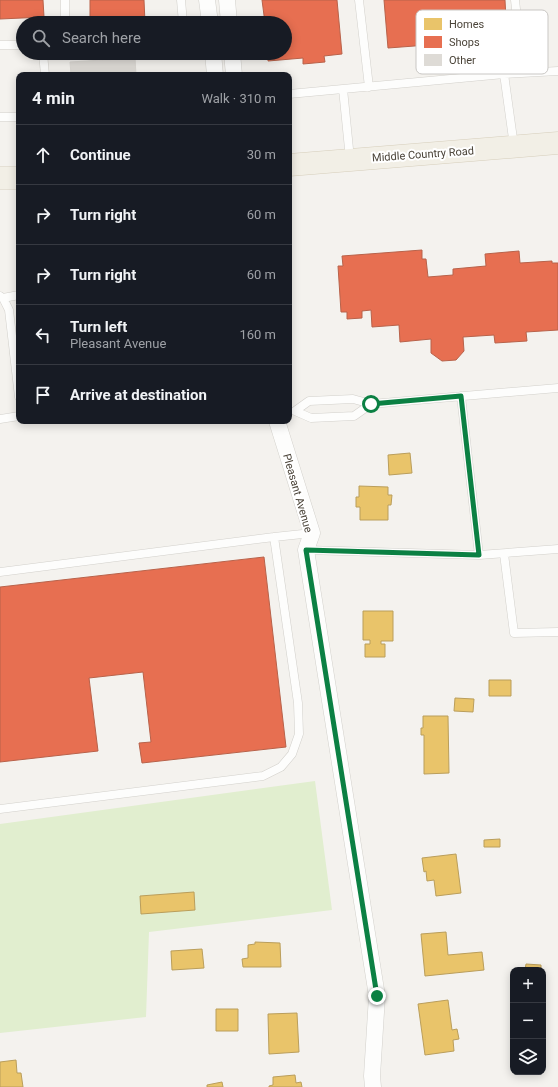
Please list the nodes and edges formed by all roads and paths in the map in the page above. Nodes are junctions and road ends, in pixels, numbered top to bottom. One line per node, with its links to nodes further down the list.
1 (65, 0): 8 (lane)
2 (181, 0): 9 (lane)
3 (208, 0): 10 (street)
4 (227, 0): 11 (street)
5 (359, 0): 23 (lane)
6 (515, 0): 7 (lane)
7 (516, 10)
8 (65, 16)
9 (182, 16)
10 (209, 16)
11 (228, 16)
12 (16, 44): 13 (lane)
13 (0, 45)
14 (44, 60): 18 (lane)
15 (214, 60): 19 (street)
16 (233, 60): 20 (street)
17 (558, 71): 21 (lane)
18 (45, 72)
19 (215, 72)
20 (234, 72)
21 (548, 72)
22 (504, 74): 23 (lane); 29 (lane)
23 (369, 87): 24 (lane)
24 (343, 89): 25 (lane); 30 (lane)
25 (292, 94)
26 (0, 117): 27 (lane)
27 (16, 117)
28 (558, 143): 29 (main road, Middle Country Road)
29 (514, 147): 30 (main road, Middle Country Road)
30 (350, 160): 31 (main road, Middle Country Road)
31 (292, 166)
32 (0, 178): 33 (main road)
33 (16, 178)
34 (16, 295): 35 (lane)
35 (2, 297): 36 (lane)
36 (16, 371)
37 (558, 388): 38 (lane)
38 (461, 396): 39 (lane); 49 (lane)
39 (371, 404): 40 (lane); 40 (lane)
40 (292, 411)
41 (16, 416): 42 (lane)
42 (0, 419)
43 (278, 424): 44 (street, Pleasant Avenue)
44 (312, 533): 45 (lane); 47 (street, Pleasant Avenue)
45 (274, 537): 50 (lane); 52 (lane)
46 (558, 549): 48 (lane)
47 (306, 550): 49 (lane); 53 (street, Pleasant Avenue)
48 (504, 554): 49 (lane); 51 (lane)
49 (479, 555)
50 (0, 572)
51 (558, 632)
52 (0, 809)
53 (373, 1087)

